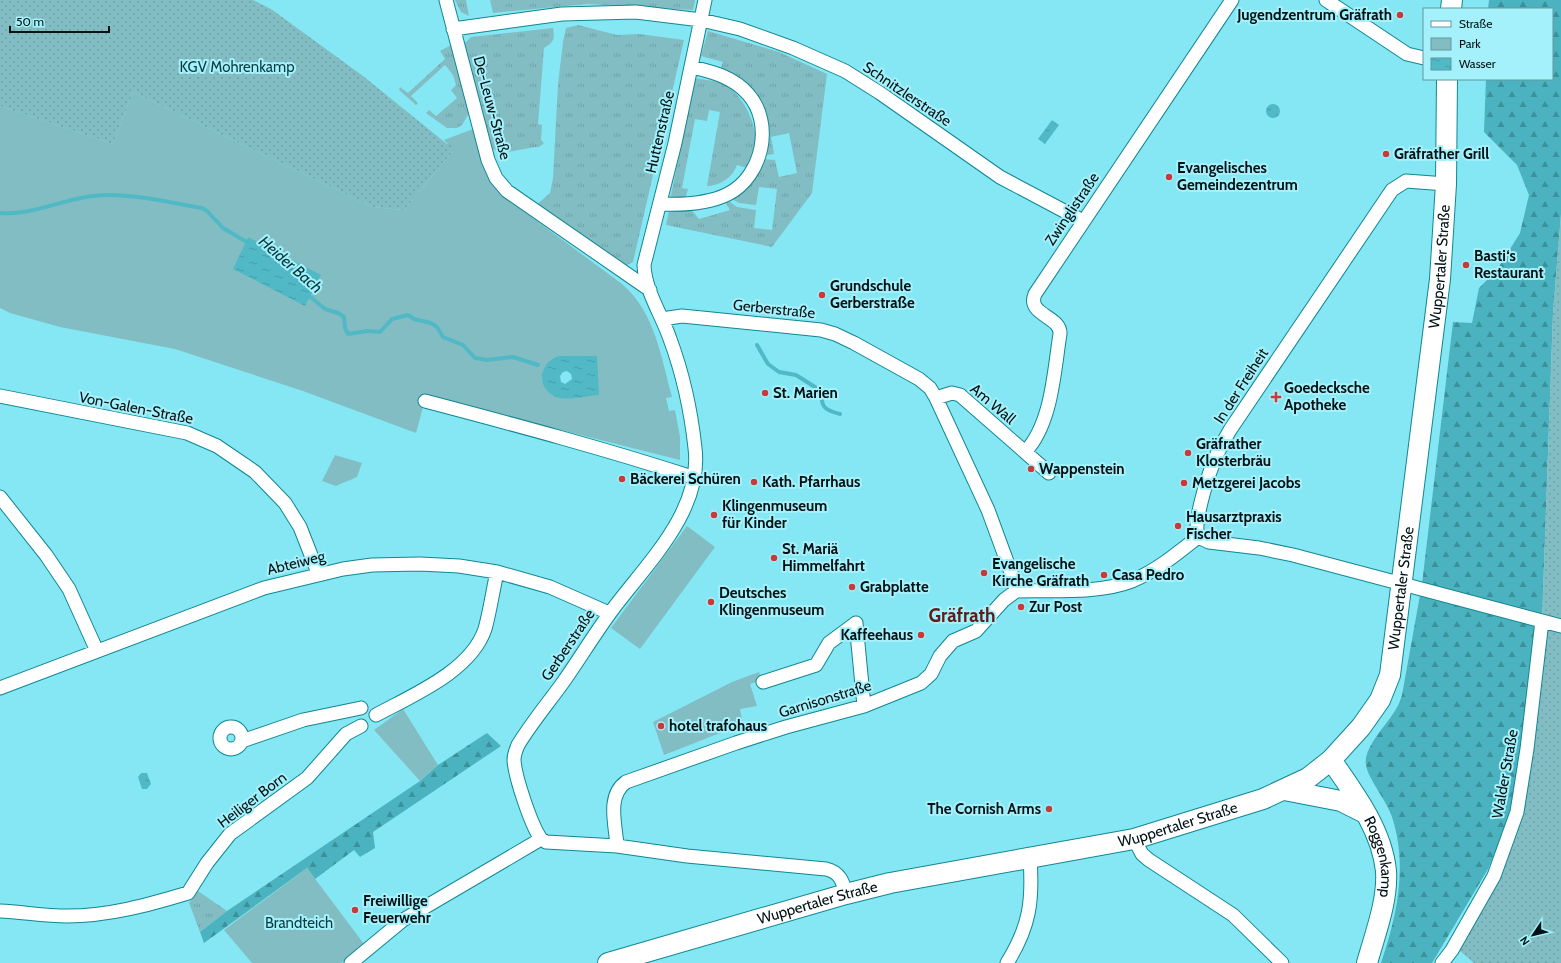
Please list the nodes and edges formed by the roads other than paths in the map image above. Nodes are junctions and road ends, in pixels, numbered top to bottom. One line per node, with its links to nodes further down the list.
1 (446, 0): 6 (street, De-Leuw-Straße)
2 (704, 0): 5 (street, Huttenstraße)
3 (1232, 0): 12 (street, Zwinglistraße)
4 (1326, 0): 7 (street)
5 (701, 20): 6 (street, Schnitzlerstraße); 8 (street, Huttenstraße); 12 (street, Schnitzlerstraße)
6 (453, 29): 13 (street, De-Leuw-Straße)
7 (1423, 58)
8 (692, 67): 11 (street, Huttenstraße); 11 (street)
9 (1447, 80): 10 (main road, Wuppertaler Straße)
10 (1446, 184): 22 (street, In der Freiheit); 25 (main road, Wuppertaler Straße)
11 (660, 204): 13 (street, Huttenstraße)
12 (1083, 221): 18 (street, Zwinglistraße)
13 (650, 290): 14 (street, Huttenstraße)
14 (662, 319): 16 (street, Gerberstraße); 20 (street, Gerberstraße)
15 (0, 396): 24 (street, Von-Galen-Straße)
16 (936, 398): 18 (street, Am Wall); 26 (street, Gerberstraße)
17 (425, 401): 20 (street)
18 (1027, 450): 19 (street, Am Wall)
19 (1049, 472)
20 (695, 478): 27 (street, Gerberstraße)
21 (0, 497): 30 (street)
22 (1198, 537): 25 (street); 26 (street)
23 (497, 572): 24 (street, Abteiweg); 27 (street, Abteiweg); 35 (street, Heiliger Born)
24 (318, 573): 30 (street, Abteiweg)
25 (1402, 582): 28 (street); 38 (main road, Wuppertaler Straße)
26 (1016, 591): 33 (street, Garnisonstraße)
27 (610, 613): 41 (street, Gerberstraße)
28 (1542, 621): 29 (street); 52 (street, Walder Straße)
29 (1561, 626)
30 (97, 650): 32 (street, Abteiweg)
31 (763, 682): 33 (street)
32 (0, 688)
33 (864, 706): 43 (street, Garnisonstraße)
34 (361, 708): 35 (street); 36 (street); 37 (street)
35 (376, 715): 36 (street, Heiliger Born)
36 (361, 726): 46 (street, Heiliger Born)
37 (242, 741)
38 (1331, 760): 39 (main road, Wuppertaler Straße); 40 (main road, Roggenkamp)
39 (1284, 790): 40 (main road); 42 (main road, Wuppertaler Straße)
40 (1365, 812): 51 (main road, Roggenkamp)
41 (541, 839): 43 (street); 47 (street)
42 (1134, 839): 44 (main road, Wuppertaler Straße); 50 (street)
43 (617, 846): 45 (street)
44 (1030, 858): 45 (main road, Wuppertaler Straße); 49 (street)
45 (846, 894): 48 (main road, Wuppertaler Straße)
46 (0, 911)
47 (351, 963)
48 (608, 963)
49 (1007, 963)
50 (1282, 963)
51 (1367, 963)
52 (1442, 963)

